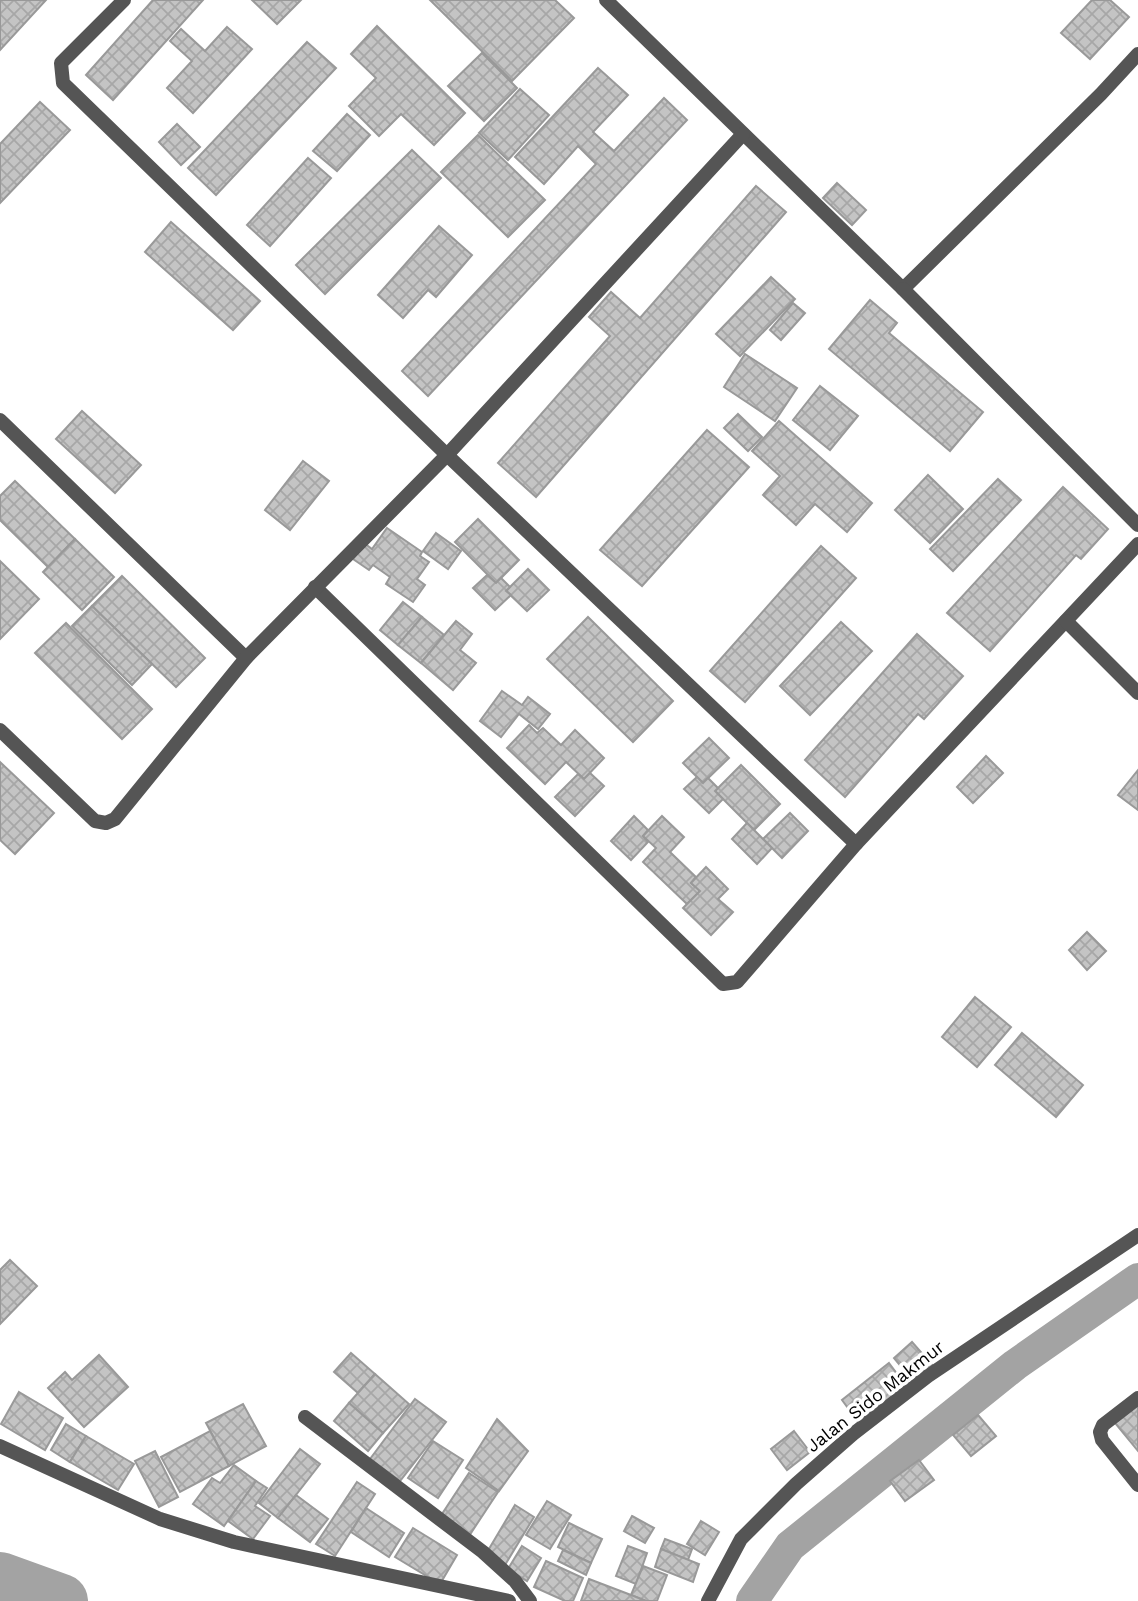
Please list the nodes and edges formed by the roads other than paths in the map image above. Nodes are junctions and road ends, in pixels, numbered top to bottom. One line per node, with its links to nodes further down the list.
1 (124, 0): 7 (street)
2 (606, 0): 4 (street)
3 (1138, 54): 5 (street)
4 (743, 134): 5 (street); 7 (street)
5 (903, 289): 8 (street)
6 (0, 420): 12 (street)
7 (447, 456): 10 (street); 15 (street)
8 (1138, 525)
9 (1138, 544): 11 (street)
10 (315, 587): 12 (street); 15 (street)
11 (1066, 621): 13 (street); 15 (street)
12 (246, 658): 14 (street)
13 (1138, 693)
14 (0, 730)
15 (856, 844)
16 (1138, 1236): 23 (street, Jalan Sido Makmur)
17 (1138, 1398): 20 (street)
18 (305, 1417): 22 (street)
19 (0, 1447): 21 (street)
20 (1138, 1485)
21 (509, 1601)
22 (530, 1601)
23 (708, 1601)

